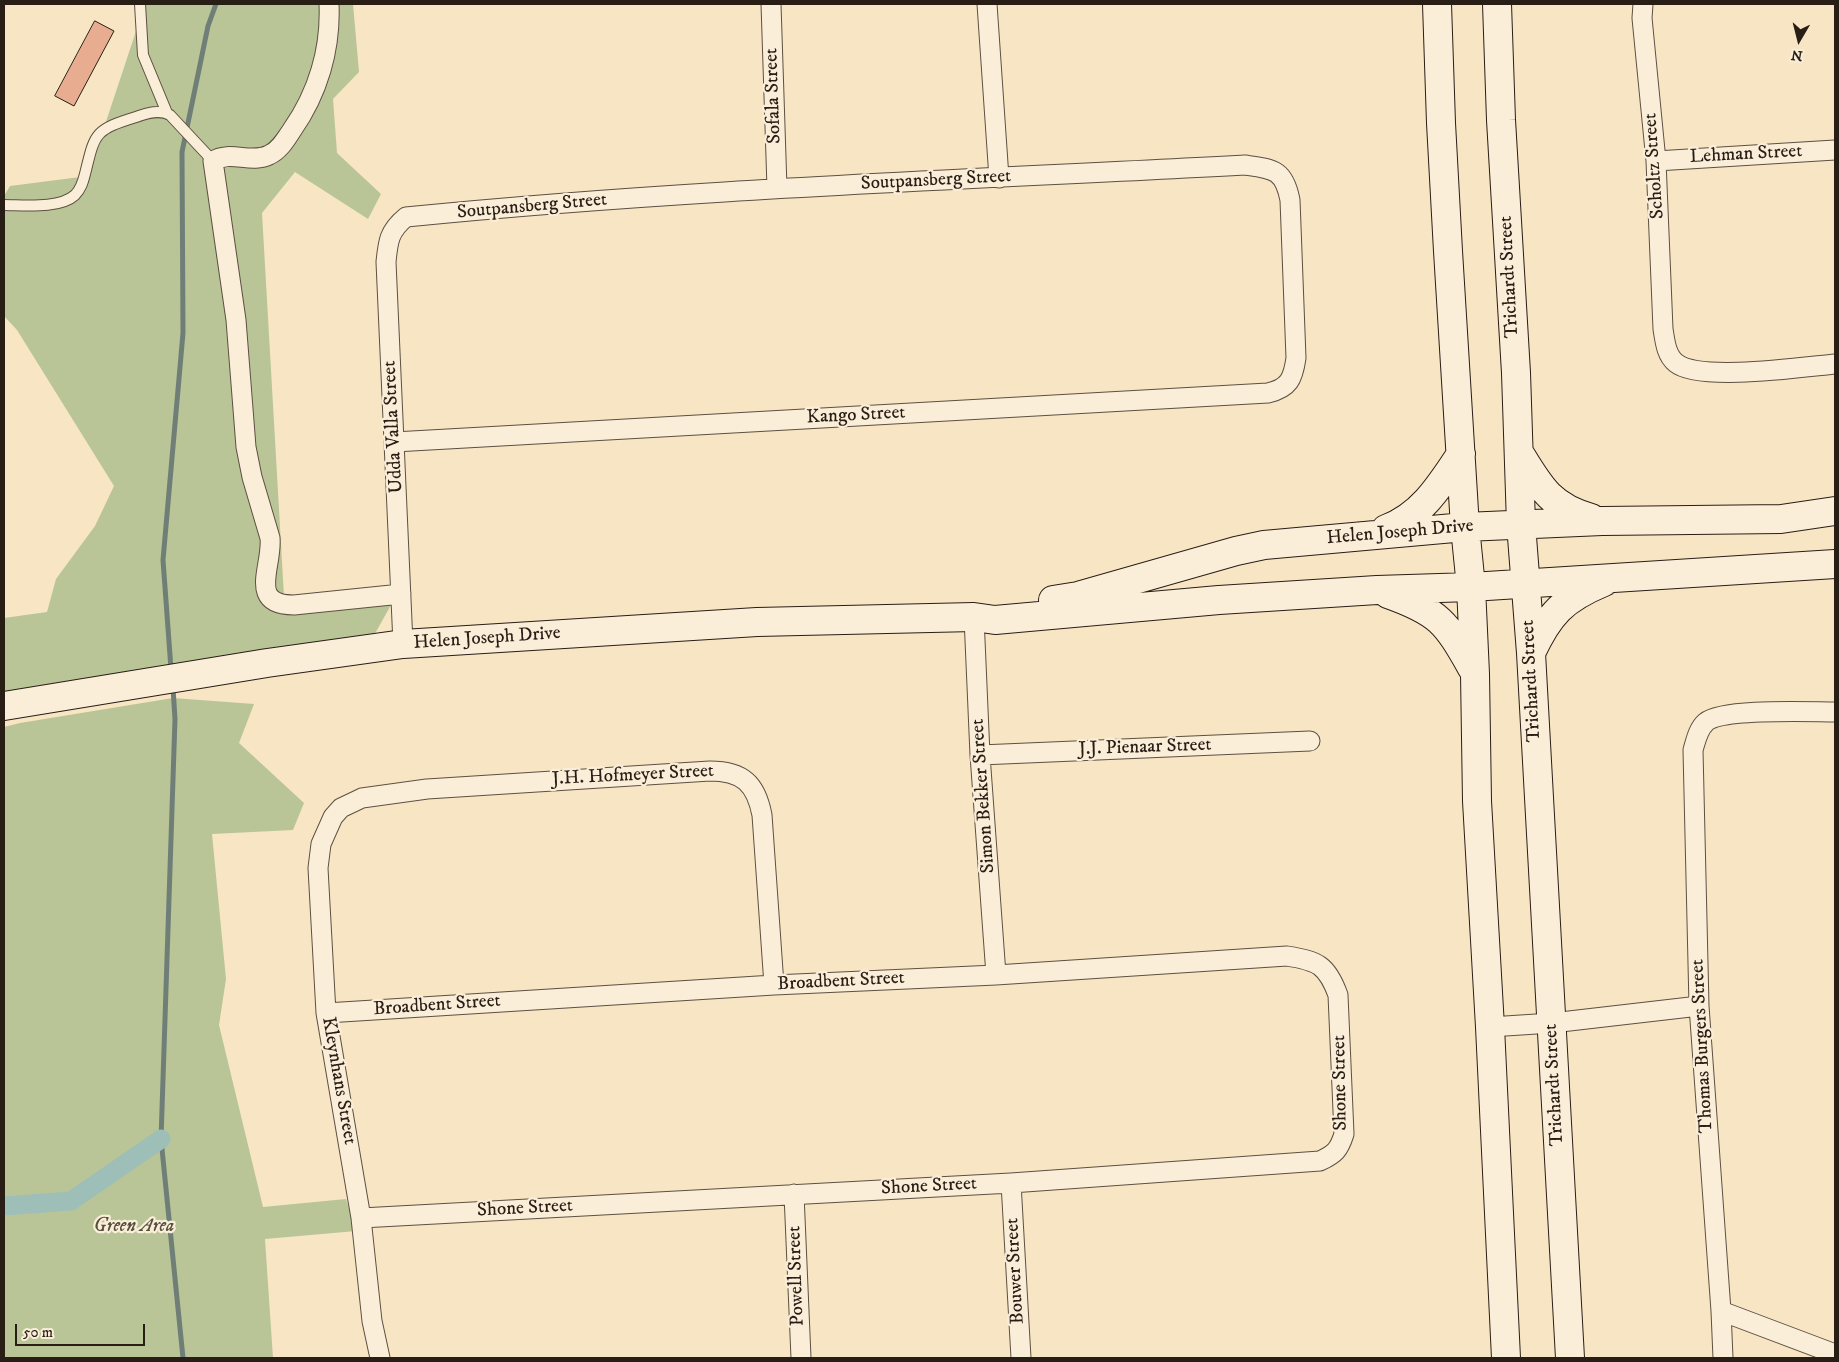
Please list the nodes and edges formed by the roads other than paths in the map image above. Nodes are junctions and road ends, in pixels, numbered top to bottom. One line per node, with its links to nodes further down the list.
1 (140, 4): 8 (lane)
2 (330, 4): 10 (street)
3 (771, 4): 13 (street, Sofala Street)
4 (987, 4): 12 (street)
5 (1438, 4): 20 (street)
6 (1497, 4): 19 (street, Trichardt Street)
7 (1643, 4): 11 (street, Scholtz Street)
8 (167, 113): 10 (lane); 14 (lane)
9 (1835, 150): 11 (street, Lehman Street)
10 (214, 161): 31 (street)
11 (1656, 161): 17 (street, Scholtz Street)
12 (1000, 178): 13 (street, Soutpansberg Street); 16 (street, Soutpansberg Street)
13 (777, 188): 15 (street, Soutpansberg Street)
14 (4, 205)
15 (406, 218): 18 (street, Udda Valla Street)
16 (1296, 358): 18 (street, Kango Street)
17 (1835, 364)
18 (394, 442): 31 (street, Udda Valla Street)
19 (1518, 450): 22 (street); 23 (street, Trichardt Street)
20 (1461, 454): 24 (street); 25 (street)
21 (1835, 511): 22 (street, Helen Joseph Drive)
22 (1602, 521): 23 (street, Helen Joseph Drive)
23 (1522, 524): 24 (street, Helen Joseph Drive); 28 (street, Trichardt Street)
24 (1465, 527): 25 (street, Helen Joseph Drive); 29 (street)
25 (1370, 534): 32 (street, Helen Joseph Drive)
26 (1835, 564): 27 (street, Helen Joseph Drive)
27 (1617, 577): 28 (street, Helen Joseph Drive); 34 (street)
28 (1526, 582): 29 (street, Helen Joseph Drive); 34 (street, Trichardt Street)
29 (1471, 587): 30 (street, Helen Joseph Drive); 35 (street)
30 (1377, 590): 32 (street, Helen Joseph Drive); 35 (street)
31 (401, 594): 33 (street, Udda Valla Street)
32 (974, 617): 33 (street, Helen Joseph Drive); 39 (street, Simon Bekker Street)
33 (403, 644): 36 (street, Helen Joseph Drive)
34 (1531, 653): 46 (street, Trichardt Street)
35 (1475, 674): 47 (street)
36 (4, 706)
37 (1835, 712): 44 (street, Thomas Burgers Street)
38 (1310, 741): 39 (street, J.J. Pienaar Street)
39 (980, 755): 41 (street, Simon Bekker Street)
40 (341, 808): 42 (street, J.H. Hofmeyer Street); 45 (street, Kleynhans Street)
41 (996, 975): 42 (street, Broadbent Street); 43 (street, Broadbent Street)
42 (774, 985): 45 (street, Broadbent Street)
43 (1338, 995): 48 (street, Shone Street)
44 (1699, 1006): 46 (street); 51 (street, Thomas Burgers Street)
45 (326, 1014): 50 (street, Kleynhans Street)
46 (1552, 1023): 47 (street); 57 (street, Trichardt Street)
47 (1490, 1027): 56 (street)
48 (1011, 1183): 49 (street, Shone Street); 55 (street, Bouwer Street)
49 (794, 1194): 50 (street, Shone Street); 54 (street, Powell Street)
50 (361, 1218): 53 (street, Kleynhans Street)
51 (1721, 1311): 52 (street); 58 (street, Thomas Burgers Street)
52 (1835, 1354)
53 (380, 1358)
54 (801, 1358)
55 (1021, 1358)
56 (1506, 1358)
57 (1570, 1358)
58 (1723, 1358)

